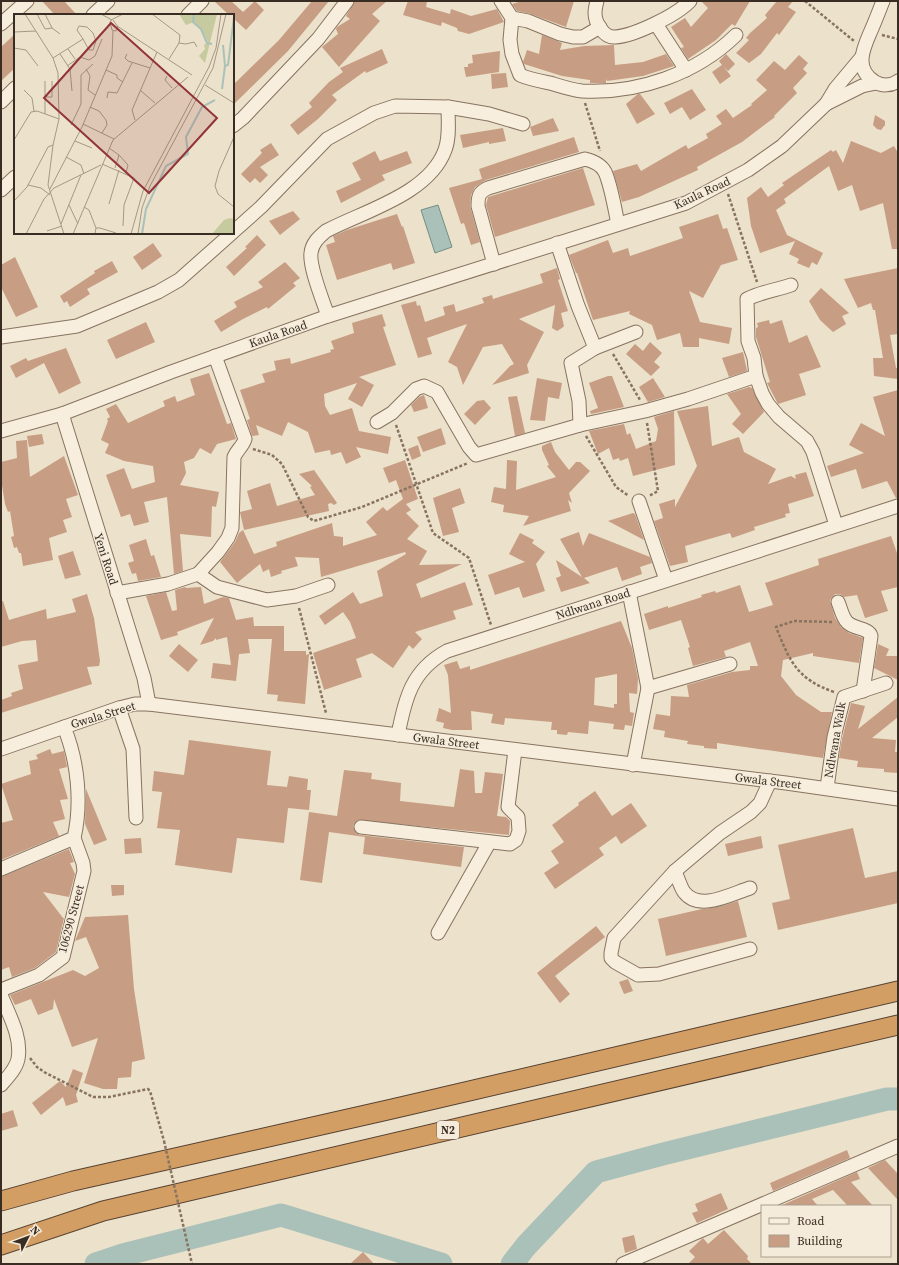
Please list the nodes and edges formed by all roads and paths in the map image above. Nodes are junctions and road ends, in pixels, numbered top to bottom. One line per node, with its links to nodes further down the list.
1 (108, 1): 11 (street)
2 (202, 1): 12 (street)
3 (347, 1): 31 (street)
4 (501, 1): 14 (street)
5 (597, 1): 17 (street)
6 (690, 1): 16 (street)
7 (805, 1): 18 (path)
8 (883, 1): 18 (street)
9 (25, 8): 10 (street)
10 (16, 14)
11 (94, 14)
12 (189, 14)
13 (14, 15): 15 (street)
14 (512, 18): 17 (street); 25 (street)
15 (1, 24)
16 (656, 24): 17 (street); 22 (street)
17 (600, 27)
18 (870, 33): 20 (path); 21 (street)
19 (736, 35): 22 (street)
20 (898, 39)
21 (861, 58): 23 (street); 28 (street, Kaula Road)
22 (686, 70): 25 (street)
23 (887, 83): 26 (street); 28 (street, Kaula Road)
24 (14, 89): 27 (street)
25 (582, 91): 32 (path)
26 (898, 94)
27 (1, 102)
28 (826, 104): 34 (street, Kaula Road)
29 (448, 107): 30 (street); 37 (street); 43 (street)
30 (523, 124)
31 (234, 125)
32 (605, 172): 36 (street); 40 (street)
33 (14, 178): 35 (street)
34 (724, 184): 36 (street, Kaula Road); 42 (path)
35 (1, 190)
36 (618, 224): 39 (street, Kaula Road)
37 (234, 230)
38 (230, 234): 45 (street)
39 (557, 243): 40 (street, Kaula Road); 46 (street)
40 (494, 264): 43 (street, Kaula Road)
41 (791, 285): 42 (street)
42 (760, 292): 48 (street)
43 (328, 316): 47 (street, Kaula Road)
44 (636, 332): 46 (street)
45 (1, 338)
46 (595, 348): 52 (street)
47 (215, 356): 50 (street, Kaula Road); 54 (street)
48 (756, 376): 52 (street); 59 (street)
49 (392, 413): 51 (street); 55 (street); 56 (path)
50 (62, 414): 53 (street, Kaula Road); 64 (street, Yeni Road)
51 (377, 422)
52 (580, 425): 55 (street); 57 (path)
53 (1, 431)
54 (243, 445): 56 (path); 60 (street)
55 (476, 455): 56 (path)
56 (417, 483): 68 (path)
57 (639, 502): 61 (street)
58 (898, 506): 59 (street, Ndlwana Road)
59 (836, 525): 61 (street, Ndlwana Road)
60 (198, 574): 64 (street); 65 (street)
61 (666, 580): 63 (street, Ndlwana Road)
62 (328, 585): 65 (street)
63 (629, 592): 68 (street, Ndlwana Road); 71 (street)
64 (117, 593): 74 (street, Yeni Road)
65 (296, 596): 76 (path)
66 (838, 602): 67 (street)
67 (849, 624): 72 (street); 73 (path, Ndlwana Walk)
68 (495, 635): 78 (street, Ndlwana Road)
69 (730, 664): 71 (street)
70 (886, 683): 72 (street)
71 (648, 688): 81 (street)
72 (862, 691): 73 (street)
73 (844, 697): 83 (street, Ndlwana Walk)
74 (148, 704): 75 (street, Gwala Street); 76 (street, Gwala Street)
75 (119, 708): 77 (street, Gwala Street); 85 (street)
76 (318, 725): 78 (street, Gwala Street)
77 (64, 727): 79 (street, Gwala Street); 87 (street)
78 (398, 735): 80 (street, Gwala Street)
79 (1, 749)
80 (515, 750): 81 (street, Gwala Street); 88 (street)
81 (633, 765): 82 (street, Gwala Street)
82 (770, 781): 83 (street, Gwala Street); 90 (street)
83 (827, 788): 84 (street, Gwala Street)
84 (898, 799)
85 (136, 818)
86 (362, 827): 88 (street)
87 (74, 838): 89 (street); 94 (street, 106290 Street)
88 (490, 843): 92 (street)
89 (1, 869)
90 (675, 871): 91 (street); 93 (street)
91 (750, 888)
92 (438, 933)
93 (750, 949)
94 (1, 990)
95 (898, 990): 101 (highway)
96 (1, 996): 98 (street)
97 (898, 1025): 104 (highway, N2)
98 (18, 1041): 99 (street); 106 (path, bridge)
99 (1, 1085)
100 (898, 1146): 102 (street)
101 (1, 1201)
102 (768, 1205)
103 (761, 1208): 105 (street)
104 (1, 1245)
105 (649, 1259): 107 (street)
106 (192, 1264)
107 (623, 1264)

